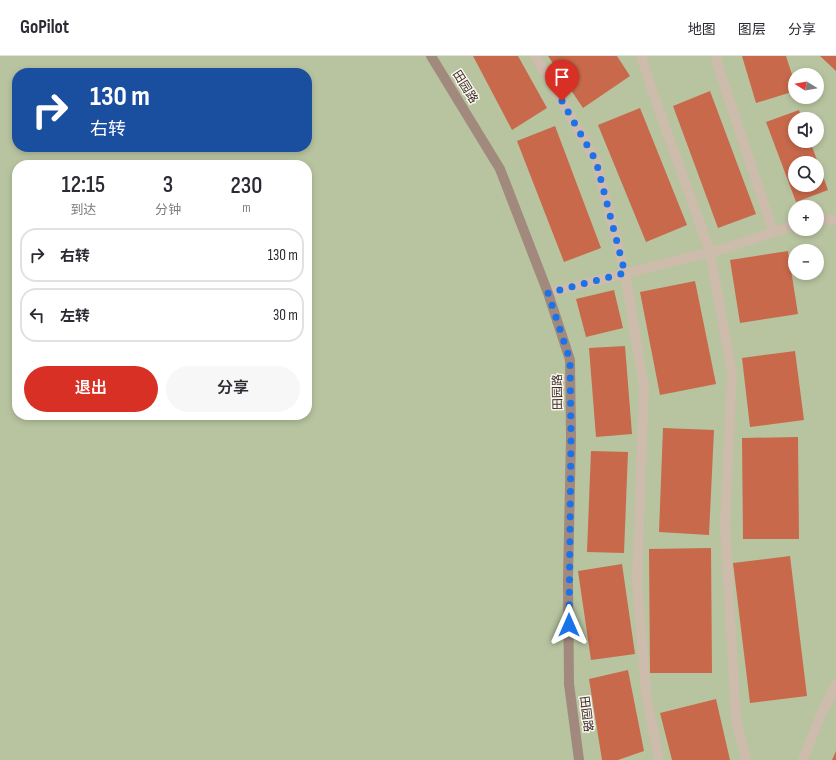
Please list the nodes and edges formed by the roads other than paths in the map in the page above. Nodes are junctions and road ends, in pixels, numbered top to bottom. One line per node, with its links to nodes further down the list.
1 (431, 56): 11 (street, 田园路)
2 (535, 56): 10 (street)
3 (642, 56): 9 (street)
4 (717, 56): 8 (street)
5 (824, 219): 6 (street)
6 (836, 220)
7 (788, 227): 8 (street)
8 (773, 232): 9 (street)
9 (710, 252): 10 (street); 15 (street)
10 (625, 273): 11 (street); 14 (street)
11 (548, 293): 13 (street, 田园路)
12 (836, 684): 16 (street)
13 (579, 760)
14 (659, 760)
15 (746, 760)
16 (803, 760)

